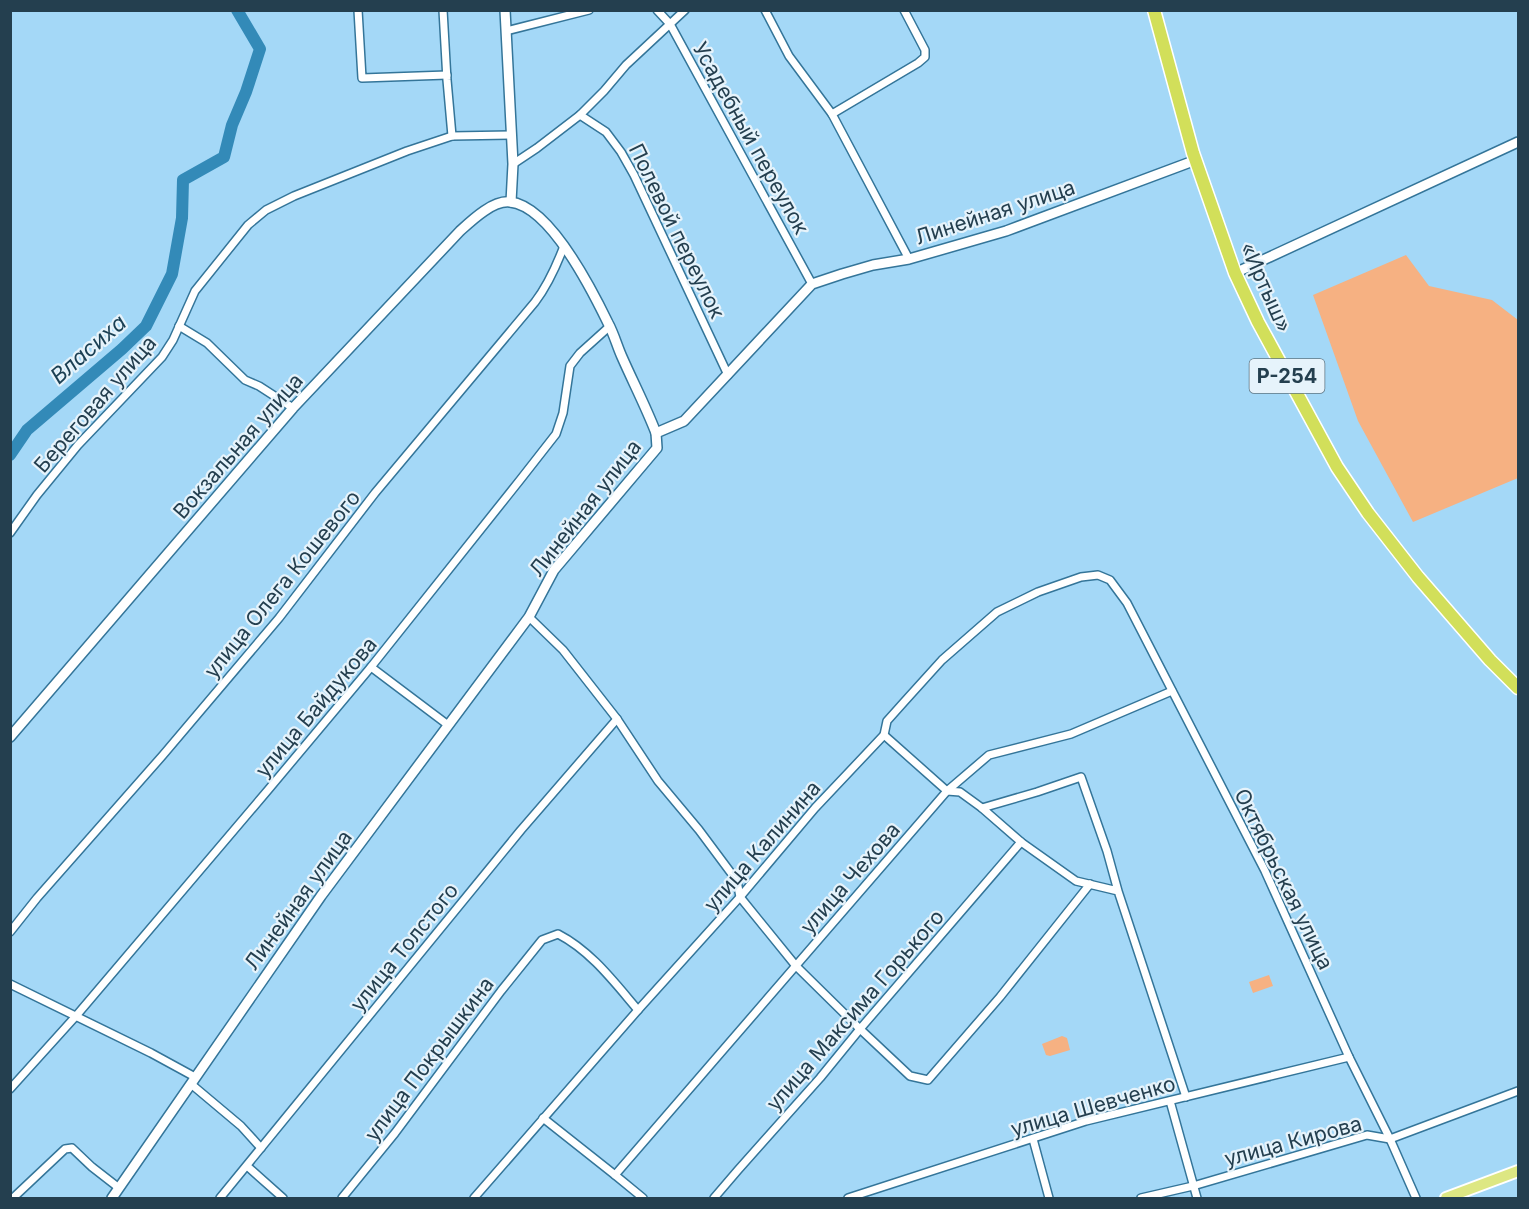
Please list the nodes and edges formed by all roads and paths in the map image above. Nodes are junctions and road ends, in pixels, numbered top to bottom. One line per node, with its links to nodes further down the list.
1 (358, 10): 12 (street)
2 (443, 10): 12 (street)
3 (505, 10): 11 (street)
4 (589, 10): 11 (street)
5 (657, 10): 10 (street, Усадебный переулок)
6 (686, 10): 10 (street)
7 (765, 10): 13 (street)
8 (904, 10): 13 (street)
9 (1154, 10): 18 (highway, «Иртыш» / Р-254)
10 (670, 24): 14 (street); 24 (street, Усадебный переулок)
11 (506, 31): 15 (street)
12 (447, 75): 16 (street)
13 (832, 114): 22 (street)
14 (580, 115): 19 (street); 27 (street, Полевой переулок)
15 (511, 135): 16 (street, Береговая улица); 19 (street)
16 (452, 136): 25 (street, Береговая улица)
17 (1518, 142): 23 (street)
18 (1196, 160): 22 (street, Линейная улица); 23 (highway, «Иртыш» / Р-254)
19 (513, 164): 20 (street)
20 (511, 202): 21 (street); 28 (street, Вокзальная улица)
21 (564, 246): 26 (street); 46 (street, улица Олега Кошевого)
22 (909, 259): 24 (street, Линейная улица)
23 (1235, 273): 34 (highway, «Иртыш» / Р-254)
24 (812, 284): 27 (street, Линейная улица)
25 (179, 326): 28 (street); 30 (street, Береговая улица)
26 (609, 326): 29 (street); 33 (street, улица Байдукова)
27 (728, 375): 29 (street, Линейная улица)
28 (293, 408): 39 (street, Вокзальная улица)
29 (656, 433): 32 (street, Линейная улица)
30 (10, 533)
31 (1110, 580): 35 (street, Октябрьская улица); 38 (street, улица Калинина)
32 (529, 617): 36 (street); 37 (street, Линейная улица)
33 (371, 668): 37 (street); 50 (street, улица Байдукова)
34 (1518, 688)
35 (1172, 691): 40 (street, улица Чехова); 52 (street, Октябрьская улица)
36 (616, 719): 45 (street); 61 (street, улица Толстого)
37 (448, 725): 53 (street, Линейная улица)
38 (884, 735): 40 (street); 45 (street, улица Калинина)
39 (10, 737)
40 (947, 791): 41 (street); 47 (street, улица Чехова)
41 (982, 808): 42 (street); 44 (street)
42 (1021, 842): 43 (street); 51 (street, улица Максима Горького)
43 (1090, 884): 44 (street); 51 (street)
44 (1118, 891): 56 (street)
45 (740, 897): 47 (street); 49 (street, улица Калинина)
46 (10, 932)
47 (796, 966): 51 (street); 64 (street, улица Чехова)
48 (10, 984): 50 (street)
49 (638, 1010): 58 (street, улица Калинина); 71 (street, улица Покрышкина)
50 (76, 1016): 53 (street); 54 (street, улица Байдукова)
51 (860, 1029): 74 (street, улица Максима Горького)
52 (1350, 1057): 56 (street, улица Шевченко); 60 (street, Октябрьская улица)
53 (193, 1080): 61 (street); 66 (street, Линейная улица)
54 (10, 1089)
55 (1518, 1090): 60 (street, улица Кирова)
56 (1186, 1097): 57 (street, улица Шевченко)
57 (1170, 1101): 59 (street, улица Шевченко); 65 (street)
58 (543, 1118): 64 (street); 72 (street, улица Калинина)
59 (1033, 1139): 75 (street, улица Шевченко); 76 (street)
60 (1390, 1139): 65 (street, улица Кирова); 79 (street, Октябрьская улица)
61 (261, 1148): 62 (street, улица Толстого)
62 (247, 1166): 69 (street, улица Толстого); 70 (street)
63 (1518, 1172): 80 (main road)
64 (615, 1175): 73 (street)
65 (1193, 1186): 77 (street, улица Кирова); 78 (street)
66 (119, 1188): 67 (street); 68 (street, Линейная улица)
67 (14, 1198)
68 (112, 1198)
69 (220, 1198)
70 (283, 1198)
71 (342, 1198)
72 (474, 1198)
73 (643, 1198)
74 (714, 1198)
75 (848, 1198)
76 (1049, 1198)
77 (1142, 1198)
78 (1197, 1198)
79 (1416, 1198)
80 (1446, 1198)

